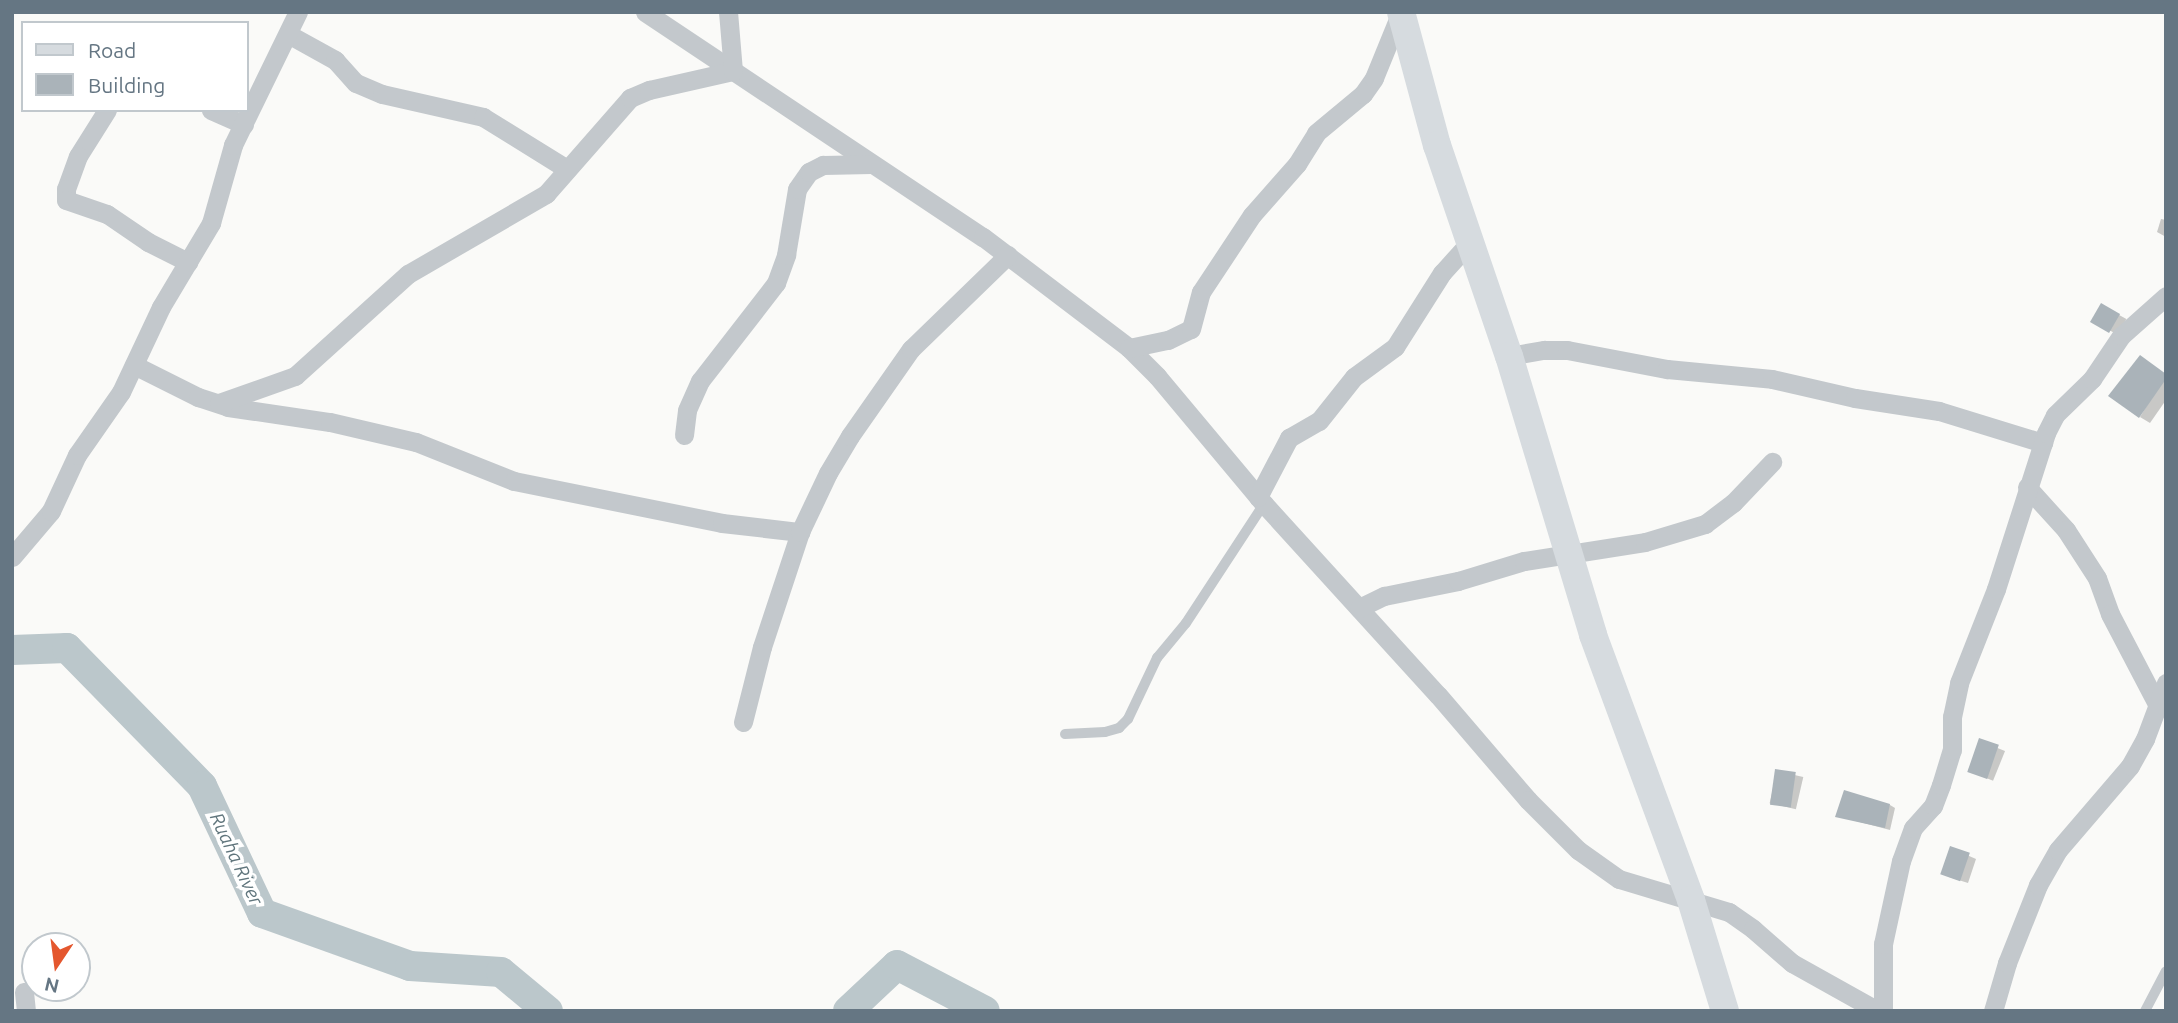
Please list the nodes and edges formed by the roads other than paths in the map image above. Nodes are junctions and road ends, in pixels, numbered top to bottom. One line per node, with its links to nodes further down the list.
1 (298, 12): 5 (street)
2 (645, 12): 6 (street)
3 (728, 12): 6 (street)
4 (1401, 12): 12 (main road); 16 (street)
5 (288, 34): 9 (street); 11 (street)
6 (733, 71): 10 (street); 11 (street)
7 (106, 112): 14 (street)
8 (215, 112): 9 (street)
9 (244, 125): 14 (street)
10 (872, 164): 13 (street); 20 (street)
11 (567, 169): 19 (street)
12 (1470, 242): 17 (main road); 24 (street)
13 (1008, 255): 16 (street); 25 (street)
14 (188, 262): 18 (street)
15 (2166, 296): 21 (street)
16 (1129, 348): 24 (street)
17 (1509, 356): 21 (street); 26 (main road)
18 (134, 365): 19 (street); 27 (street)
19 (218, 403): 25 (street)
20 (684, 435)
21 (2043, 443): 23 (street)
22 (1772, 462): 26 (street)
23 (2027, 487): 30 (street); 37 (street)
24 (1261, 500): 28 (street); 32 (lane)
25 (800, 533): 31 (street)
26 (1569, 552): 28 (street); 33 (main road)
27 (12, 557)
28 (1359, 608): 33 (street)
29 (2166, 683): 30 (street)
30 (2157, 704): 38 (street)
31 (743, 722)
32 (1065, 734)
33 (1691, 900): 35 (main road); 36 (street)
34 (2166, 971): 39 (lane)
35 (1725, 1011)
36 (1878, 1011)
37 (1883, 1011)
38 (1993, 1011)
39 (2145, 1011)

